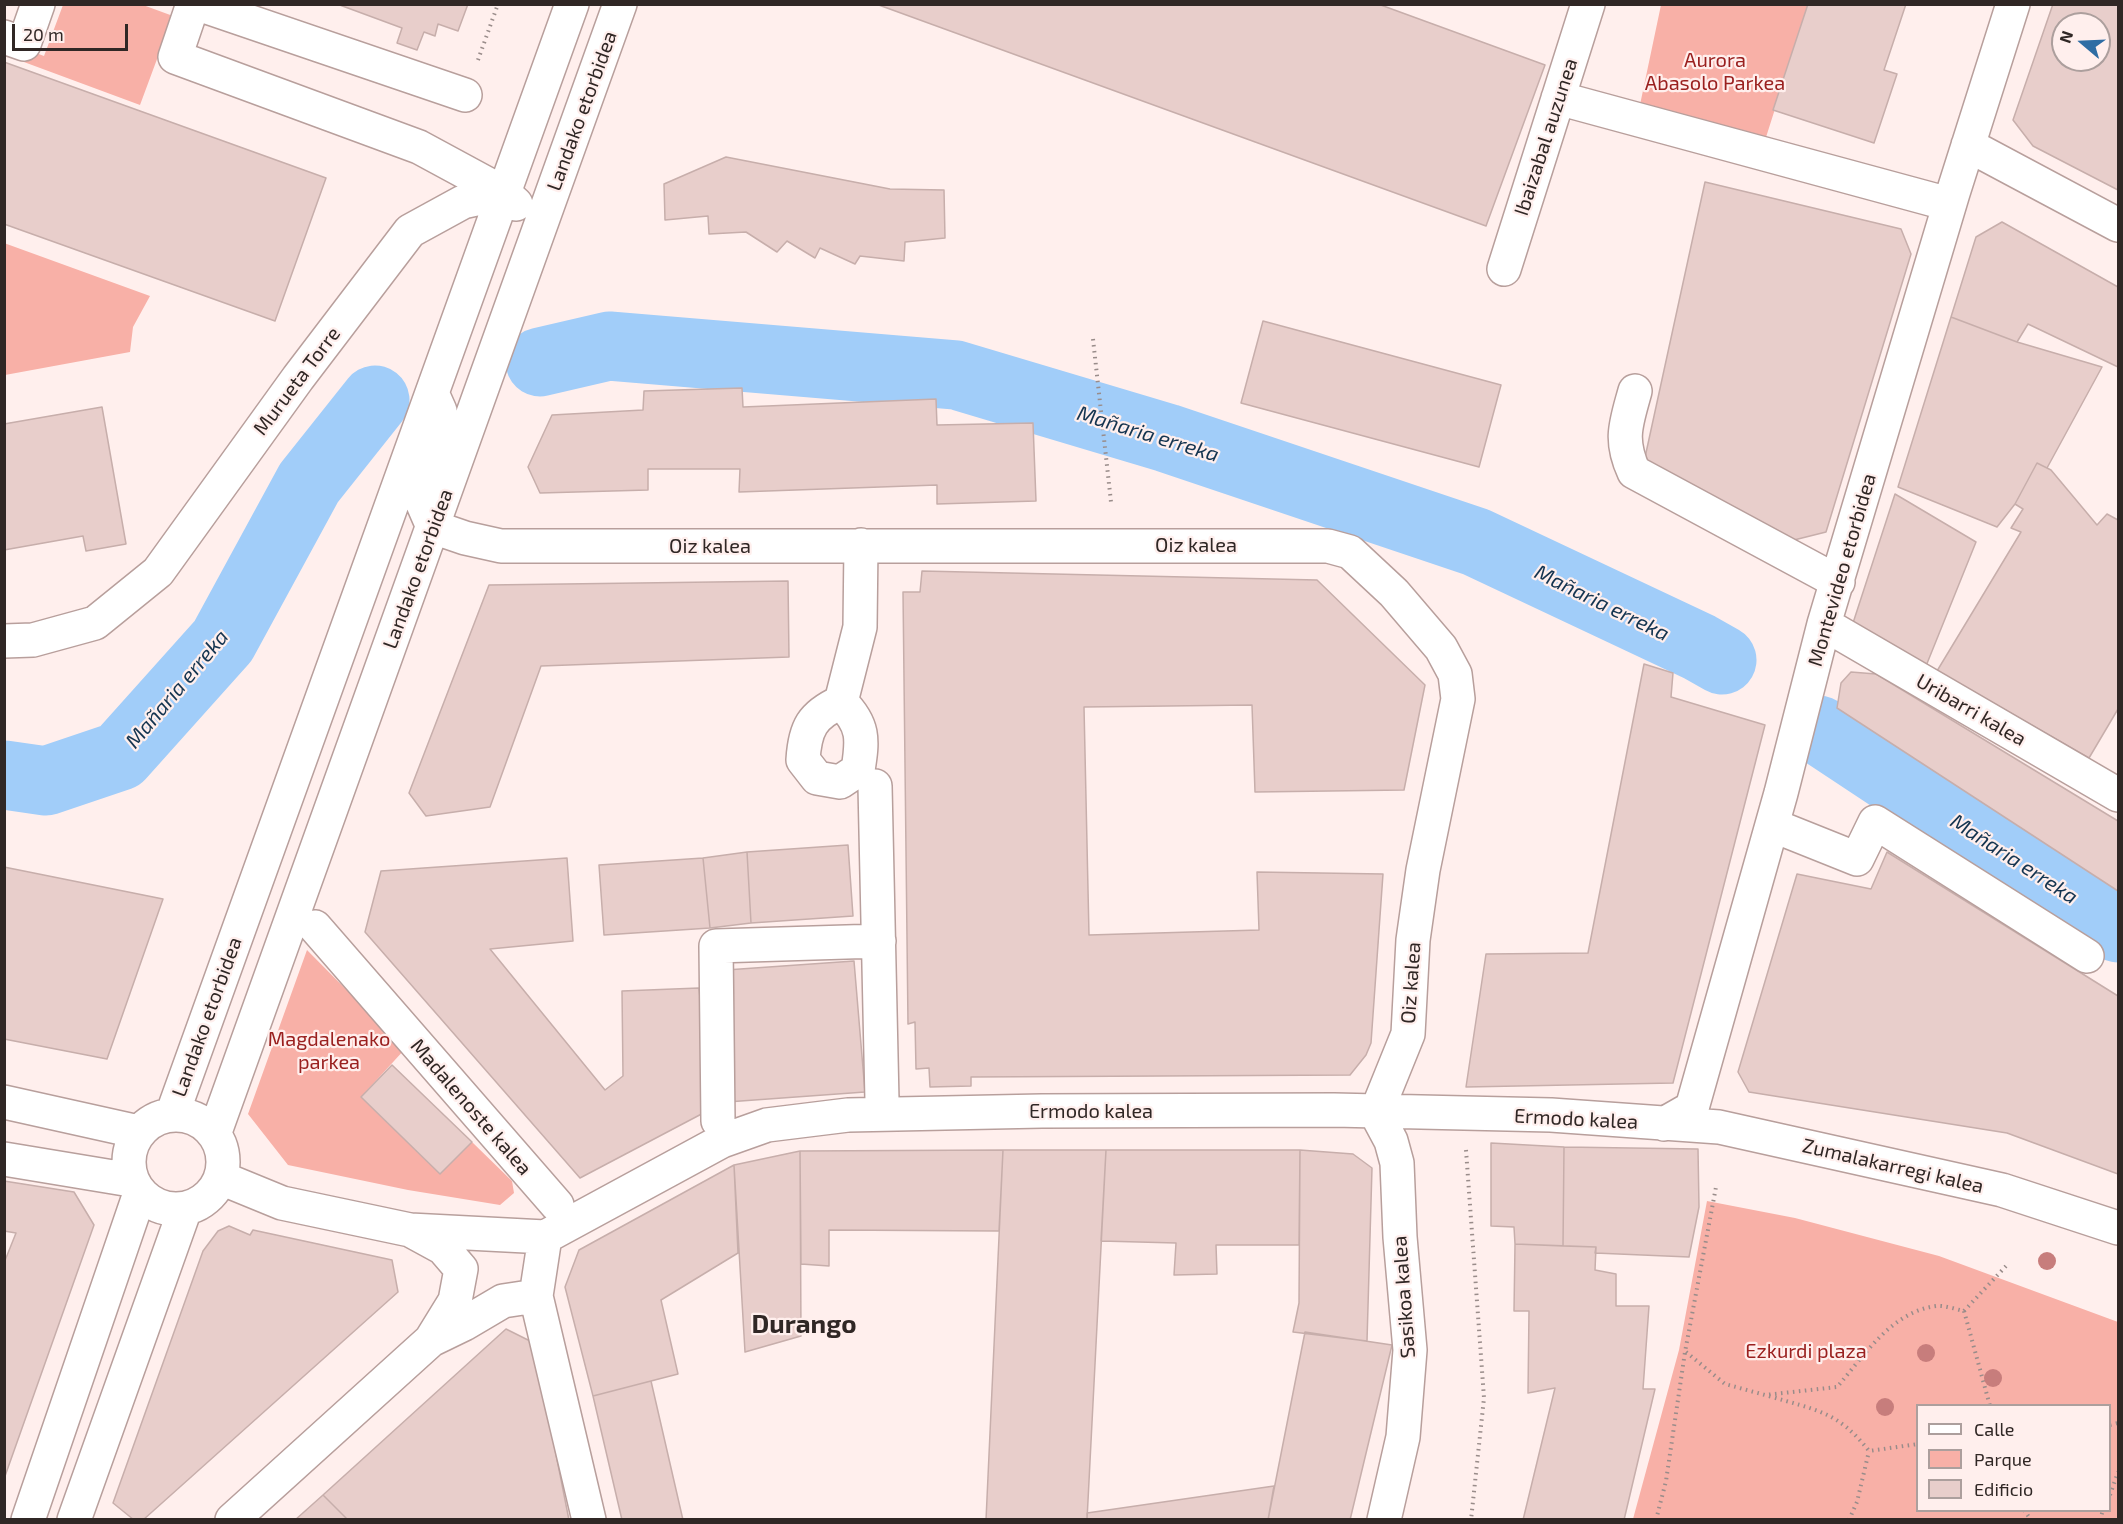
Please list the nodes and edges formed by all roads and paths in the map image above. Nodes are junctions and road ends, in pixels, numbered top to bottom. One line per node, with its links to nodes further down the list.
1 (38, 4): 9 (street)
2 (193, 4): 13 (street)
3 (198, 4): 10 (street)
4 (498, 4): 10 (path)
5 (572, 4): 13 (street, Landako etorbidea)
6 (620, 4): 17 (street, Landako etorbidea)
7 (1588, 4): 11 (street, Ibaizabal auzunea)
8 (2013, 4): 12 (street, Montevideo etorbidea)
9 (4, 37)
10 (465, 95)
11 (1558, 98): 14 (street); 16 (street, Ibaizabal auzunea)
12 (1968, 145): 15 (street); 24 (street, Montevideo etorbidea)
13 (504, 193): 17 (street); 20 (street, Landako etorbidea); 26 (street, Murueta Torre)
14 (1934, 200)
15 (2118, 225)
16 (1504, 269)
17 (512, 304): 22 (street, Landako etorbidea)
18 (1093, 339): 21 (path)
19 (1635, 391): 24 (street)
20 (432, 393): 22 (street); 37 (street, Landako etorbidea)
21 (1111, 502)
22 (433, 526): 23 (street, Oiz kalea); 41 (street, Landako etorbidea)
23 (861, 546): 27 (street); 36 (street, Oiz kalea)
24 (1838, 582): 25 (street, Montevideo etorbidea)
25 (1824, 624): 29 (street, Uribarri kalea); 30 (street, Montevideo etorbidea)
26 (4, 641)
27 (841, 702)
28 (875, 786): 32 (street)
29 (2117, 792)
30 (1772, 825): 33 (street); 39 (street, Montevideo etorbidea)
31 (315, 927): 47 (street, Madalenoste kalea)
32 (879, 941): 34 (street); 38 (street)
33 (2087, 956)
34 (882, 1101)
35 (4, 1102): 40 (street)
36 (1376, 1113): 39 (street, Ermodo kalea); 51 (street, Ermodo kalea); 67 (street, Sasikoa kalea)
37 (172, 1115): 40 (street); 41 (street)
38 (718, 1121)
39 (1664, 1124): 49 (street, Zumalakarregi kalea)
40 (139, 1132): 45 (street)
41 (215, 1132): 44 (street)
42 (1466, 1148): 68 (path)
43 (4, 1159): 45 (street)
44 (221, 1178): 48 (street); 50 (street)
45 (135, 1186): 48 (street); 63 (street)
46 (1716, 1187): 56 (path)
47 (557, 1205)
48 (185, 1209): 64 (street)
49 (2118, 1228)
50 (410, 1230): 51 (street); 55 (street)
51 (545, 1237): 53 (street)
52 (2006, 1266): 54 (path)
53 (536, 1296): 55 (street); 66 (street)
54 (1964, 1311): 57 (path); 58 (path)
55 (431, 1340): 65 (street)
56 (1685, 1352): 57 (path); 69 (path)
57 (1765, 1395): 60 (path)
58 (1989, 1404)
59 (1916, 1444): 60 (path)
60 (1869, 1451): 70 (path)
61 (2118, 1472): 62 (path)
62 (2111, 1489)
63 (28, 1520)
64 (74, 1520)
65 (232, 1520)
66 (589, 1520)
67 (1384, 1520)
68 (1471, 1520)
69 (1656, 1520)
70 (1849, 1520)

